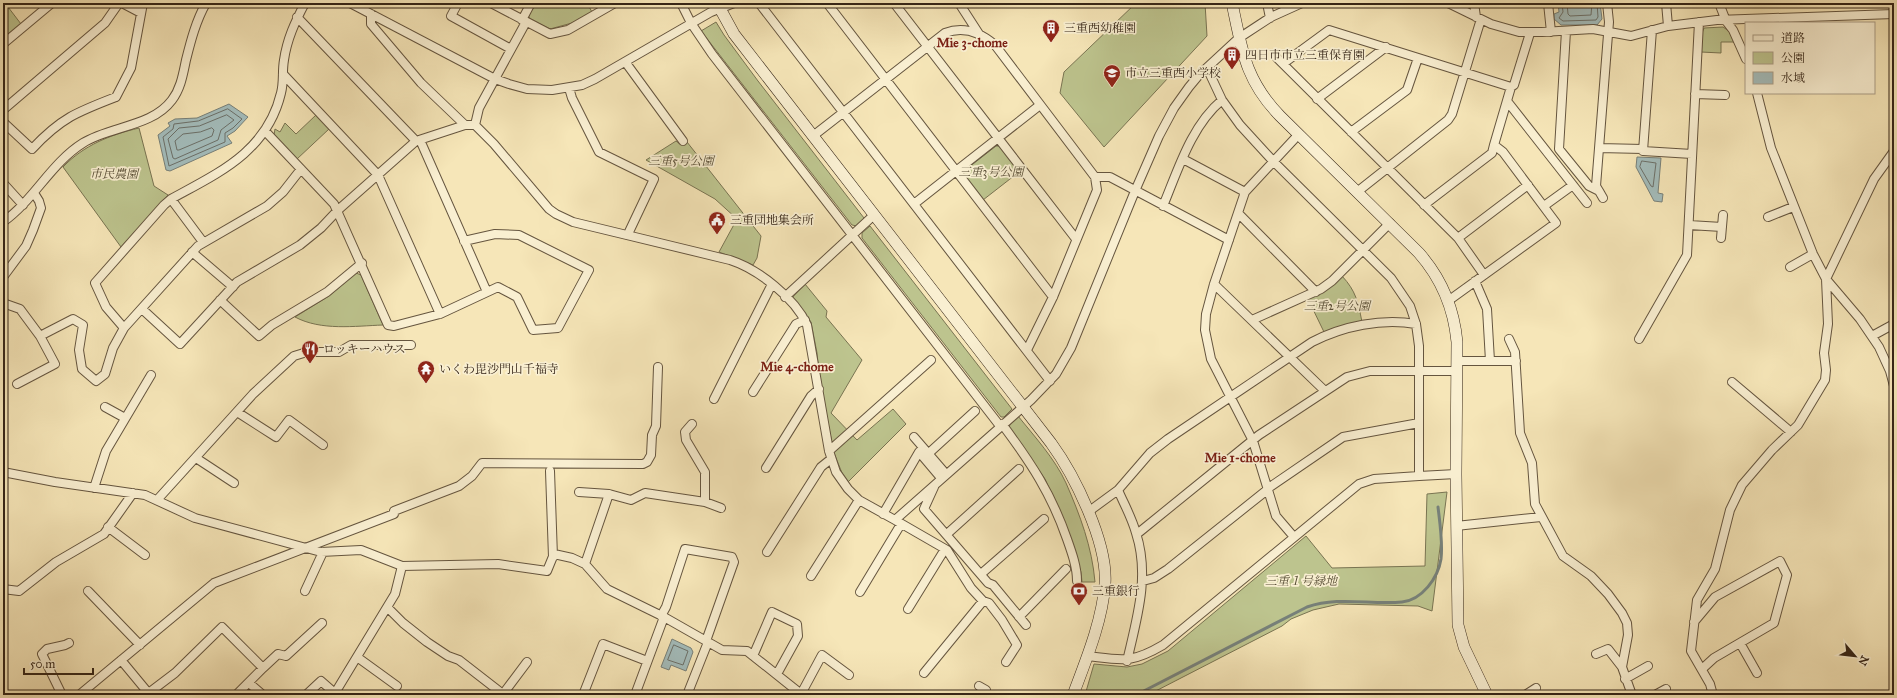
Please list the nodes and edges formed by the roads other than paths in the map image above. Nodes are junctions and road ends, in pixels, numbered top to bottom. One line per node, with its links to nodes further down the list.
1 (52, 3): 46 (street)
2 (119, 3): 67 (street)
3 (122, 3): 28 (street)
4 (143, 3): 28 (street)
5 (206, 3): 97 (street)
6 (305, 3): 31 (street)
7 (350, 3): 29 (street)
8 (458, 3): 49 (street)
9 (491, 3): 34 (street)
10 (531, 3): 34 (street)
11 (615, 3): 34 (street)
12 (681, 3): 37 (street)
13 (734, 3): 27 (street)
14 (759, 3): 68 (street)
15 (827, 3): 57 (street)
16 (894, 3): 47 (street)
17 (959, 3): 44 (street)
18 (1232, 3): 45 (street)
19 (1267, 3): 32 (street)
20 (1302, 3): 32 (street)
21 (1448, 3): 33 (street)
22 (1474, 3): 33 (street)
23 (1548, 3): 42 (street)
24 (1607, 3): 43 (street)
25 (1666, 3): 38 (street)
26 (1719, 3): 35 (street)
27 (718, 6): 37 (street); 75 (street)
28 (141, 14): 69 (street)
29 (371, 14): 56 (street); 70 (street)
30 (1894, 14): 35 (street)
31 (297, 17): 55 (street); 77 (street)
32 (1270, 18): 45 (street)
33 (1478, 18): 41 (street); 54 (street)
34 (524, 21): 49 (street)
35 (1726, 21): 36 (street); 50 (street)
36 (1699, 22): 38 (street); 60 (street)
37 (691, 24): 52 (street); 116 (street)
38 (1668, 26): 39 (street)
39 (1652, 30): 43 (street); 81 (street)
40 (1566, 31): 42 (street); 43 (street); 80 (street)
41 (1530, 32): 42 (street); 58 (street)
42 (1551, 32)
43 (1608, 32): 80 (street)
44 (979, 34): 47 (street); 66 (street)
45 (1239, 38): 53 (street); 74 (street)
46 (3, 44)
47 (927, 46): 57 (street); 76 (street)
48 (1386, 48): 51 (street); 63 (street); 63 (street)
49 (511, 49): 56 (street)
50 (1745, 57)
51 (1418, 58): 54 (street); 73 (street)
52 (626, 63): 59 (street); 78 (street)
53 (1207, 68): 64 (street); 94 (street)
54 (1464, 72): 58 (street); 87 (street)
55 (283, 74): 72 (street); 89 (street)
56 (495, 79): 59 (street); 71 (street)
57 (886, 79): 68 (street); 88 (street)
58 (1511, 87): 65 (street)
59 (569, 88): 115 (street)
60 (1695, 94): 62 (street); 83 (street)
61 (1757, 94): 105 (street)
62 (1725, 95)
63 (1317, 99): 73 (street)
64 (1222, 100): 84 (street); 85 (street)
65 (1507, 102): 79 (street); 93 (street)
66 (1040, 105): 76 (street); 90 (street)
67 (3, 110)
68 (843, 113): 75 (street); 100 (street)
69 (3, 122)
70 (465, 125): 71 (street); 77 (street)
71 (475, 125): 115 (street)
72 (265, 131): 86 (street); 98 (street)
73 (1352, 132): 87 (street)
74 (1299, 134): 85 (street); 96 (street)
75 (813, 136): 108 (street)
76 (997, 139): 88 (street); 119 (street)
77 (418, 141): 89 (street); 121 (street)
78 (683, 141)
79 (1494, 145): 92 (street); 102 (street)
80 (1599, 148): 81 (street)
81 (1643, 149): 83 (street)
82 (1894, 151): 130 (street)
83 (1692, 154): 113 (street)
84 (1183, 158): 95 (street); 103 (street)
85 (1272, 161): 95 (street); 123 (street)
86 (301, 169): 106 (street); 122 (street)
87 (1387, 169): 96 (street); 102 (street)
88 (956, 171): 100 (street); 138 (street)
89 (378, 175): 106 (street); 143 (street)
90 (1095, 176): 94 (street); 119 (street)
91 (3, 183): 101 (street)
92 (1528, 185): 104 (street); 117 (street)
93 (1573, 185): 99 (street); 104 (street)
94 (1135, 191): 103 (street); 163 (street)
95 (1245, 192): 107 (street)
96 (1357, 192): 112 (street)
97 (34, 193): 101 (street); 129 (street)
98 (171, 199): 122 (street); 148 (street)
99 (1587, 202)
100 (914, 204): 154 (street)
101 (23, 205): 111 (street)
102 (1424, 205): 117 (street)
103 (1164, 206): 120 (street)
104 (1544, 206): 128 (street)
105 (1793, 207): 110 (street); 125 (street)
106 (338, 210): 126 (street); 134 (street)
107 (1238, 213): 120 (street); 136 (street)
108 (874, 215): 116 (street); 172 (street)
109 (1723, 215): 114 (street)
110 (1768, 217)
111 (3, 222)
112 (1390, 223): 123 (street); 140 (street)
113 (1689, 225): 114 (street); 152 (street)
114 (1722, 227): 118 (street)
115 (628, 234): 132 (street)
116 (853, 234): 137 (street); 179 (street)
117 (1458, 238): 128 (street)
118 (1721, 238)
119 (1076, 239): 138 (street)
120 (1229, 240): 133 (street)
121 (464, 241): 135 (street); 135 (street)
122 (203, 242): 124 (street)
123 (1363, 250): 136 (street); 146 (street)
124 (192, 252): 134 (street); 142 (street)
125 (1813, 254): 127 (street); 130 (street)
126 (362, 264): 139 (street); 143 (street)
127 (1790, 267)
128 (1484, 275): 131 (street)
129 (3, 277)
130 (1826, 279): 150 (street); 180 (street)
131 (1476, 281): 140 (street); 157 (street)
132 (772, 284): 137 (street); 171 (street)
133 (1214, 284): 145 (street); 170 (street)
134 (232, 287): 139 (street)
135 (487, 292): 143 (street)
136 (1316, 292): 145 (street)
137 (785, 297): 144 (street)
138 (1053, 297): 154 (street)
139 (220, 300): 142 (street)
140 (1448, 301): 159 (street)
141 (3, 303): 149 (street)
142 (142, 309): 148 (street)
143 (440, 314)
144 (805, 320): 167 (street); 169 (street)
145 (1252, 320): 155 (street)
146 (1416, 324): 155 (street); 161 (street)
147 (1894, 324): 150 (street)
148 (124, 328): 149 (street)
149 (40, 336): 165 (street)
150 (1872, 336): 166 (street)
151 (1509, 339): 158 (street)
152 (1639, 339)
153 (411, 345): 175 (street)
154 (1027, 350): 163 (street)
155 (1289, 356): 168 (street); 170 (street)
156 (931, 360): 185 (street)
157 (1490, 361): 158 (street); 159 (street)
158 (1516, 361): 207 (street)
159 (1457, 366): 161 (street); 191 (street)
160 (658, 367): 215 (street)
161 (1419, 371): 168 (street); 177 (street)
162 (151, 375): 176 (street)
163 (1050, 381): 172 (street)
164 (1732, 382): 180 (street)
165 (17, 384)
166 (1894, 386)
167 (819, 389): 185 (street); 187 (street)
168 (1325, 391): 182 (street)
169 (753, 392)
170 (1230, 396): 182 (street); 197 (street)
171 (714, 399)
172 (1023, 406): 179 (street); 205 (street)
173 (105, 407): 176 (street)
174 (975, 411): 184 (street)
175 (237, 412): 183 (street); 186 (street)
176 (125, 418): 195 (street)
177 (1419, 423): 192 (street); 196 (street)
178 (692, 424): 203 (street)
179 (1001, 425): 193 (street); 226 (street)
180 (1791, 432): 237 (street)
181 (914, 437): 184 (street)
182 (1253, 441): 196 (street); 213 (street)
183 (323, 445)
184 (929, 453): 193 (street)
185 (830, 455): 202 (street); 218 (street)
186 (196, 458): 194 (street); 201 (street)
187 (766, 468)
188 (1019, 469): 212 (street)
189 (550, 471): 220 (street)
190 (3, 472): 195 (street)
191 (1456, 474): 192 (street); 210 (street)
192 (1419, 476): 214 (street)
193 (941, 478): 206 (street); 209 (street); 212 (street)
194 (234, 483)
195 (94, 488): 199 (street)
196 (1267, 489): 214 (street); 227 (street)
197 (1118, 490): 205 (street); 213 (street)
198 (579, 492): 200 (street)
199 (133, 493): 201 (street); 211 (street)
200 (609, 494): 203 (street); 221 (street)
201 (157, 500): 215 (street)
202 (859, 500): 206 (street); 225 (street)
203 (705, 502): 204 (street)
204 (721, 508)
205 (1088, 512): 246 (street)
206 (883, 514): 209 (street)
207 (1541, 517): 210 (street); 254 (street)
208 (1044, 519): 224 (street)
209 (898, 522): 216 (street); 231 (street)
210 (1456, 526): 281 (street)
211 (108, 527): 219 (street); 228 (street)
212 (947, 534): 224 (street)
213 (1137, 534): 227 (street)
214 (1294, 537): 249 (street)
215 (302, 548): 217 (street); 243 (street)
216 (945, 549): 232 (street); 234 (street)
217 (323, 552): 222 (street); 230 (street)
218 (768, 552)
219 (146, 555)
220 (553, 557): 221 (street); 222 (street)
221 (586, 564): 235 (street)
222 (402, 566): 233 (street)
223 (1066, 569): 236 (street)
224 (981, 574): 236 (street)
225 (811, 576)
226 (1077, 581)
227 (1143, 581): 249 (street)
228 (3, 588)
229 (88, 591): 243 (street)
230 (305, 591)
231 (860, 592)
232 (983, 601): 252 (street); 257 (street)
233 (388, 608): 247 (street); 269 (street)
234 (908, 609)
235 (663, 616): 240 (street); 240 (street); 250 (street)
236 (1019, 617): 239 (street)
237 (1694, 622): 242 (street); 256 (street)
238 (322, 623): 255 (street)
239 (1026, 625)
240 (707, 642): 245 (street); 278 (street)
241 (68, 643): 271 (street)
242 (1740, 643): 256 (street); 258 (street)
243 (140, 645): 248 (street)
244 (1596, 654): 254 (street)
245 (753, 656): 259 (street); 259 (street)
246 (1087, 656): 249 (street); 280 (street)
247 (357, 657): 263 (street); 268 (street)
248 (121, 660): 267 (street); 272 (street)
249 (1127, 660)
250 (647, 661): 276 (street); 277 (street)
251 (527, 662): 269 (street)
252 (1006, 662)
253 (1648, 666): 261 (street)
254 (1622, 667): 261 (street)
255 (263, 668): 262 (street); 267 (street)
256 (1702, 669): 285 (street)
257 (924, 673)
258 (1757, 673)
259 (777, 674): 270 (street)
260 (849, 675): 270 (street)
261 (1625, 679): 283 (street)
262 (249, 683): 273 (street); 274 (street)
263 (397, 686)
264 (979, 686): 279 (street)
265 (1536, 688): 282 (street)
266 (1666, 689): 284 (street)
267 (148, 694)
268 (336, 694): 275 (street)
269 (504, 694)
270 (801, 694)
271 (62, 695)
272 (79, 695)
273 (236, 695)
274 (263, 695)
275 (306, 695)
276 (583, 695)
277 (634, 695)
278 (687, 695)
279 (983, 695)
280 (1073, 695)
281 (1487, 695)
282 (1525, 695)
283 (1632, 695)
284 (1655, 695)
285 (1713, 695)

